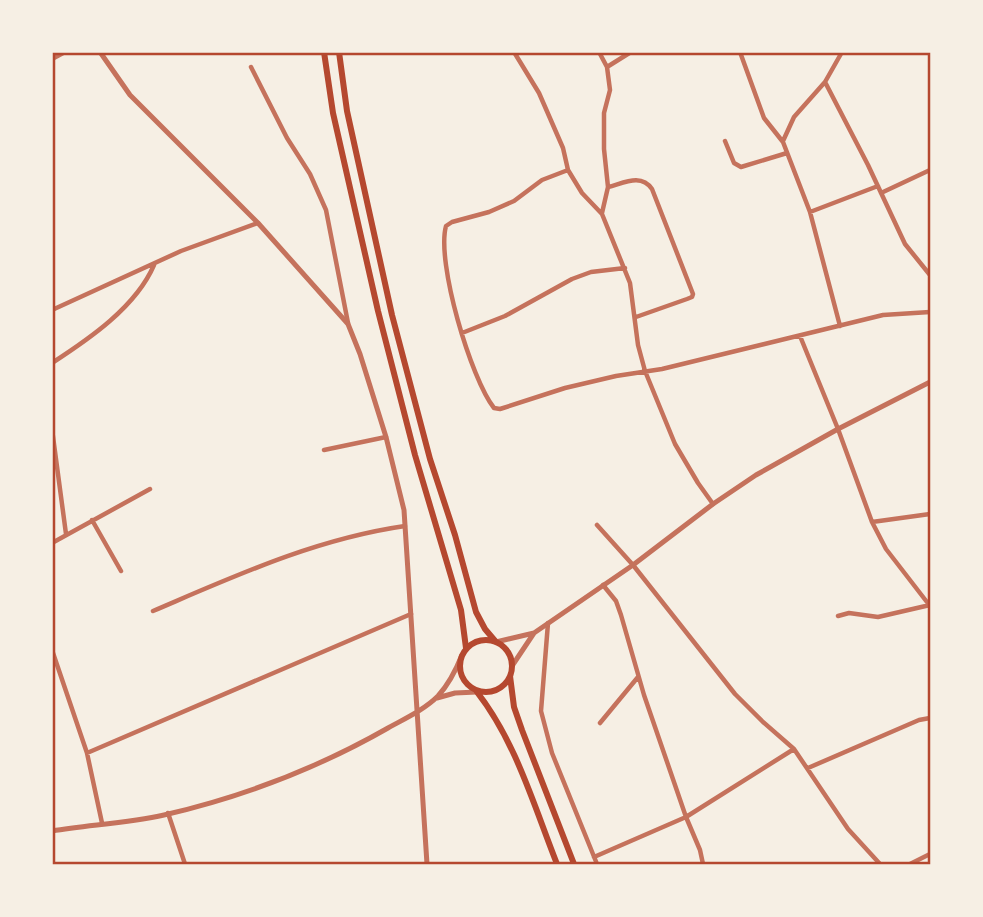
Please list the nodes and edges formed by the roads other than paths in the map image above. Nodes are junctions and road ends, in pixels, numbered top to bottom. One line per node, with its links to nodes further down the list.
1 (65, 52): 10 (street)
2 (100, 52): 24 (street)
3 (324, 52): 62 (main road)
4 (339, 52): 60 (main road)
5 (514, 52): 17 (street)
6 (599, 52): 12 (street)
7 (631, 52): 12 (street)
8 (740, 52): 15 (street)
9 (842, 52): 13 (street)
10 (52, 59)
11 (251, 66): 31 (street)
12 (607, 67): 20 (street)
13 (825, 82): 15 (street); 19 (street)
14 (724, 141): 16 (street)
15 (783, 142): 16 (street)
16 (787, 153): 22 (street)
17 (568, 170): 23 (street); 33 (street)
18 (930, 170): 21 (street)
19 (878, 186): 21 (street); 22 (street)
20 (608, 187): 23 (street); 30 (street)
21 (881, 193): 27 (street)
22 (810, 212): 32 (street)
23 (602, 214): 26 (street)
24 (258, 223): 25 (street); 31 (street)
25 (154, 264): 28 (street); 35 (street)
26 (625, 268): 30 (street); 33 (street)
27 (930, 275)
28 (52, 310)
29 (930, 312): 32 (street)
30 (636, 317): 36 (street)
31 (348, 324): 40 (street)
32 (840, 326): 34 (street)
33 (462, 332): 36 (street)
34 (800, 336): 36 (street); 39 (street)
35 (52, 363)
36 (645, 371): 43 (street)
37 (930, 382): 39 (street)
38 (52, 429): 49 (street)
39 (838, 429): 43 (street); 46 (street)
40 (386, 437): 41 (street); 48 (street)
41 (324, 450)
42 (149, 489): 45 (street)
43 (713, 504): 51 (street)
44 (930, 514): 46 (street)
45 (92, 520): 49 (street); 52 (street)
46 (872, 522): 54 (street)
47 (597, 525): 51 (street)
48 (405, 526): 55 (street); 56 (street)
49 (66, 534): 50 (street)
50 (52, 543)
51 (633, 565): 53 (street); 71 (street)
52 (121, 571)
53 (603, 585): 58 (street); 65 (street)
54 (930, 605): 57 (street)
55 (153, 611)
56 (411, 614): 68 (street); 72 (street)
57 (838, 616)
58 (548, 623): 59 (street); 79 (street)
59 (534, 633): 60 (street); 63 (street)
60 (496, 642): 62 (main road); 63 (main road)
61 (52, 650): 72 (street)
62 (464, 652): 66 (main road); 67 (street)
63 (512, 666): 64 (main road)
64 (510, 676): 66 (main road); 83 (main road)
65 (638, 677): 70 (street); 75 (street)
66 (477, 692): 67 (street); 82 (main road)
67 (437, 698): 68 (street)
68 (417, 711): 74 (street); 81 (street)
69 (930, 718): 73 (street)
70 (600, 723)
71 (794, 749): 73 (street); 75 (street)
72 (87, 752): 76 (street)
73 (808, 768): 86 (street)
74 (168, 813): 76 (street); 80 (street)
75 (686, 817): 79 (street); 85 (street)
76 (102, 823): 77 (street)
77 (52, 831)
78 (930, 854): 87 (street)
79 (594, 857): 84 (street)
80 (185, 864)
81 (428, 864)
82 (557, 864)
83 (574, 864)
84 (597, 864)
85 (703, 864)
86 (880, 864)
87 (910, 864)

